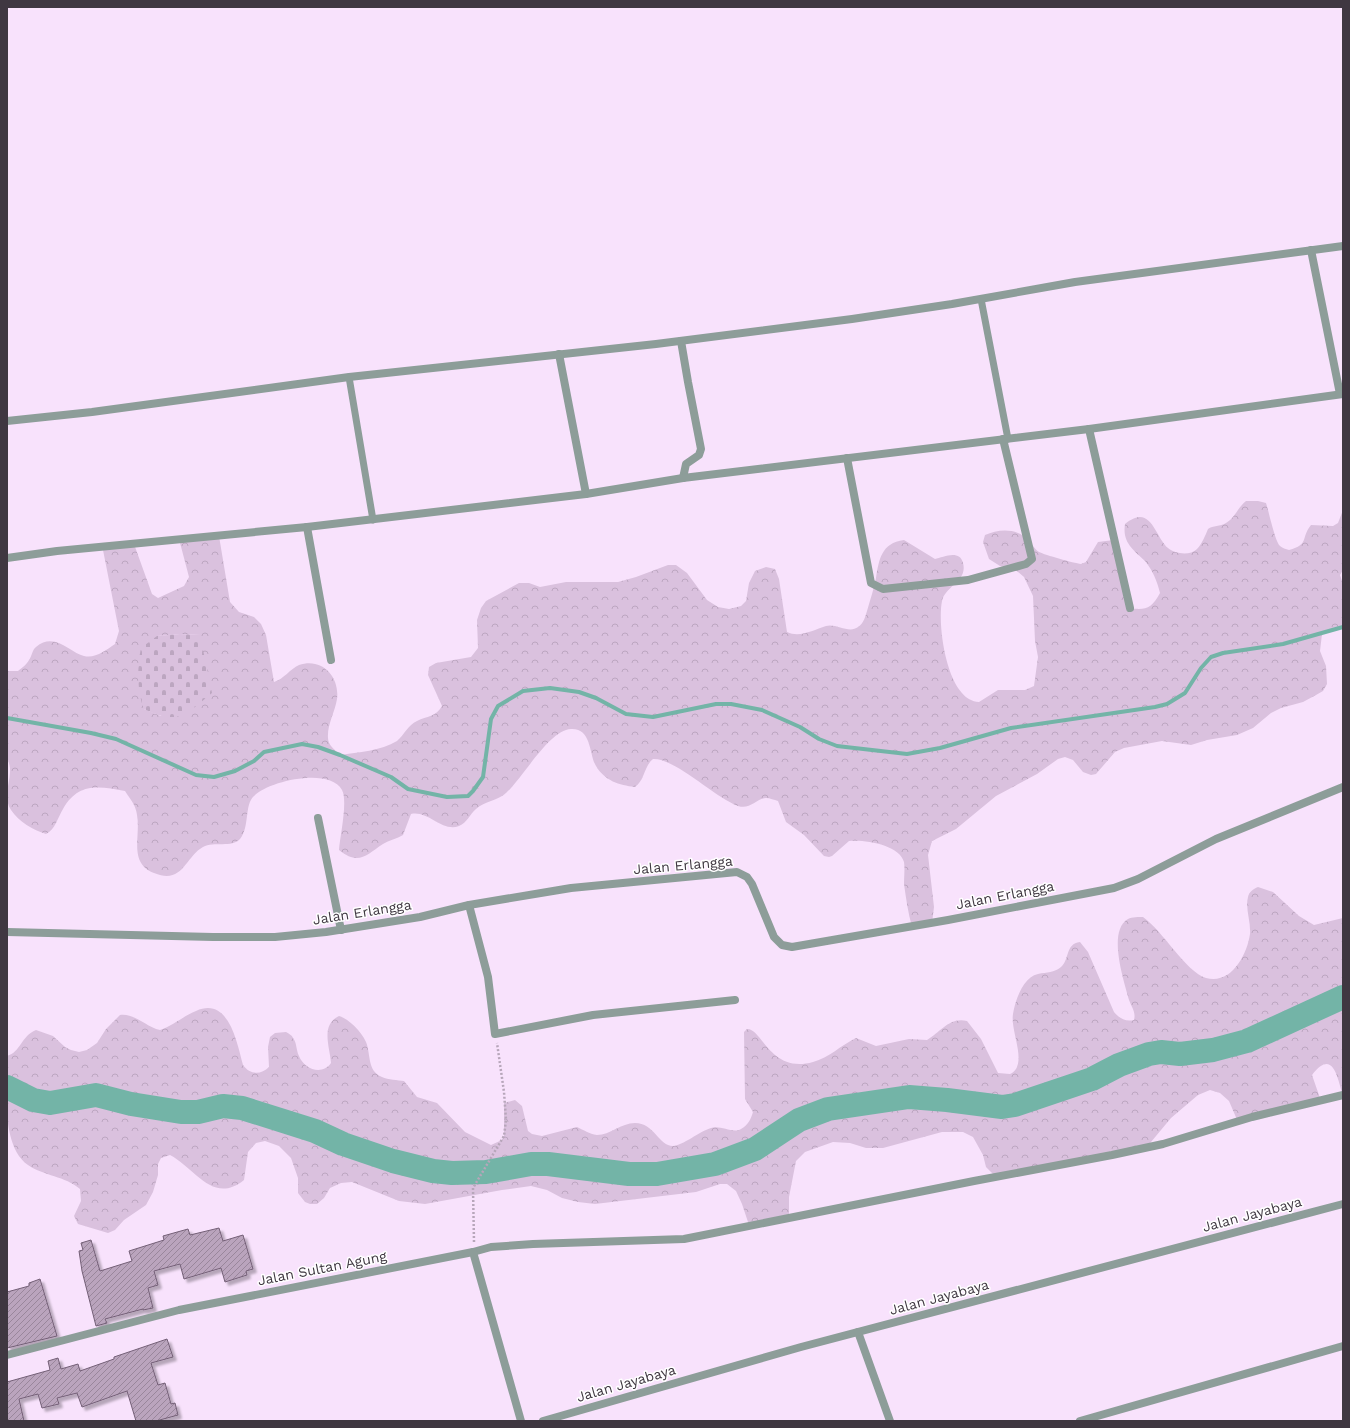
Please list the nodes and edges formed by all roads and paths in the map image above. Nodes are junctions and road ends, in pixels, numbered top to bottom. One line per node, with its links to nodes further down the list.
1 (1343, 246): 2 (street)
2 (1311, 250): 3 (street); 7 (street)
3 (981, 299): 4 (street); 10 (lane)
4 (681, 341): 5 (street); 12 (street)
5 (559, 354): 6 (street); 13 (street)
6 (349, 377): 8 (street); 14 (lane)
7 (1341, 394): 9 (street)
8 (7, 421)
9 (1089, 429): 10 (street); 17 (street)
10 (1006, 439): 11 (street); 11 (street)
11 (847, 458): 12 (street)
12 (683, 478): 13 (street)
13 (586, 494): 14 (street)
14 (373, 520): 15 (street)
15 (307, 527): 16 (street); 18 (street)
16 (7, 558)
17 (1130, 608)
18 (331, 660)
19 (1343, 787): 21 (street, Jalan Erlangga)
20 (318, 818): 22 (street)
21 (469, 905): 22 (street, Jalan Erlangga); 25 (street)
22 (341, 930): 23 (street, Jalan Erlangga)
23 (7, 932)
24 (735, 1000): 25 (street)
25 (495, 1034): 28 (path)
26 (1343, 1095): 28 (street, Jalan Sultan Agung)
27 (1343, 1204): 29 (street, Jalan Jayabaya)
28 (473, 1252): 31 (street, Jalan Sultan Agung); 32 (street)
29 (858, 1332): 33 (street, Jalan Jayabaya); 34 (street)
30 (1343, 1346): 35 (street)
31 (7, 1355)
32 (521, 1421)
33 (543, 1421)
34 (890, 1421)
35 (1080, 1421)

